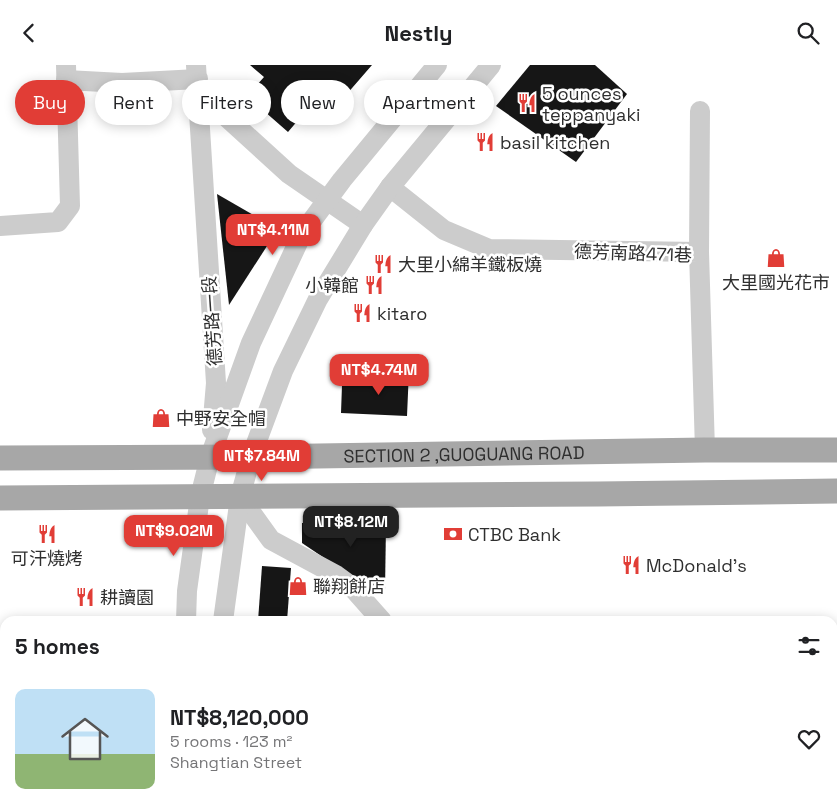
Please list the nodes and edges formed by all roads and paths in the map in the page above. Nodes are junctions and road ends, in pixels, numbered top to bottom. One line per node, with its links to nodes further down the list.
1 (437, 65): 7 (street)
2 (491, 65): 6 (street)
3 (66, 73): 4 (street); 9 (street)
4 (198, 79): 7 (street); 14 (street, 德芳路一段)
5 (700, 111): 10 (street)
6 (390, 187): 8 (street); 10 (street, 德芳南路471巷)
7 (326, 199): 8 (street); 14 (street)
8 (364, 225): 15 (street)
9 (0, 226)
10 (699, 252): 11 (street, 德芳南路471巷)
11 (705, 450): 12 (main road, SECTION 2 ,GUOGUANG ROAD); 15 (main road, SECTION 2 ,GUOGUANG ROAD)
12 (837, 451)
13 (0, 457): 14 (main road, SECTION 2 ,GUOGUANG ROAD)
14 (210, 457): 15 (main road, SECTION 2 ,GUOGUANG ROAD); 17 (street)
15 (251, 457): 18 (street)
16 (837, 491): 18 (main road)
17 (200, 497): 18 (main road); 19 (main road); 20 (street)
18 (240, 497): 21 (street); 22 (street)
19 (0, 498)
20 (186, 616)
21 (224, 616)
22 (378, 616)

